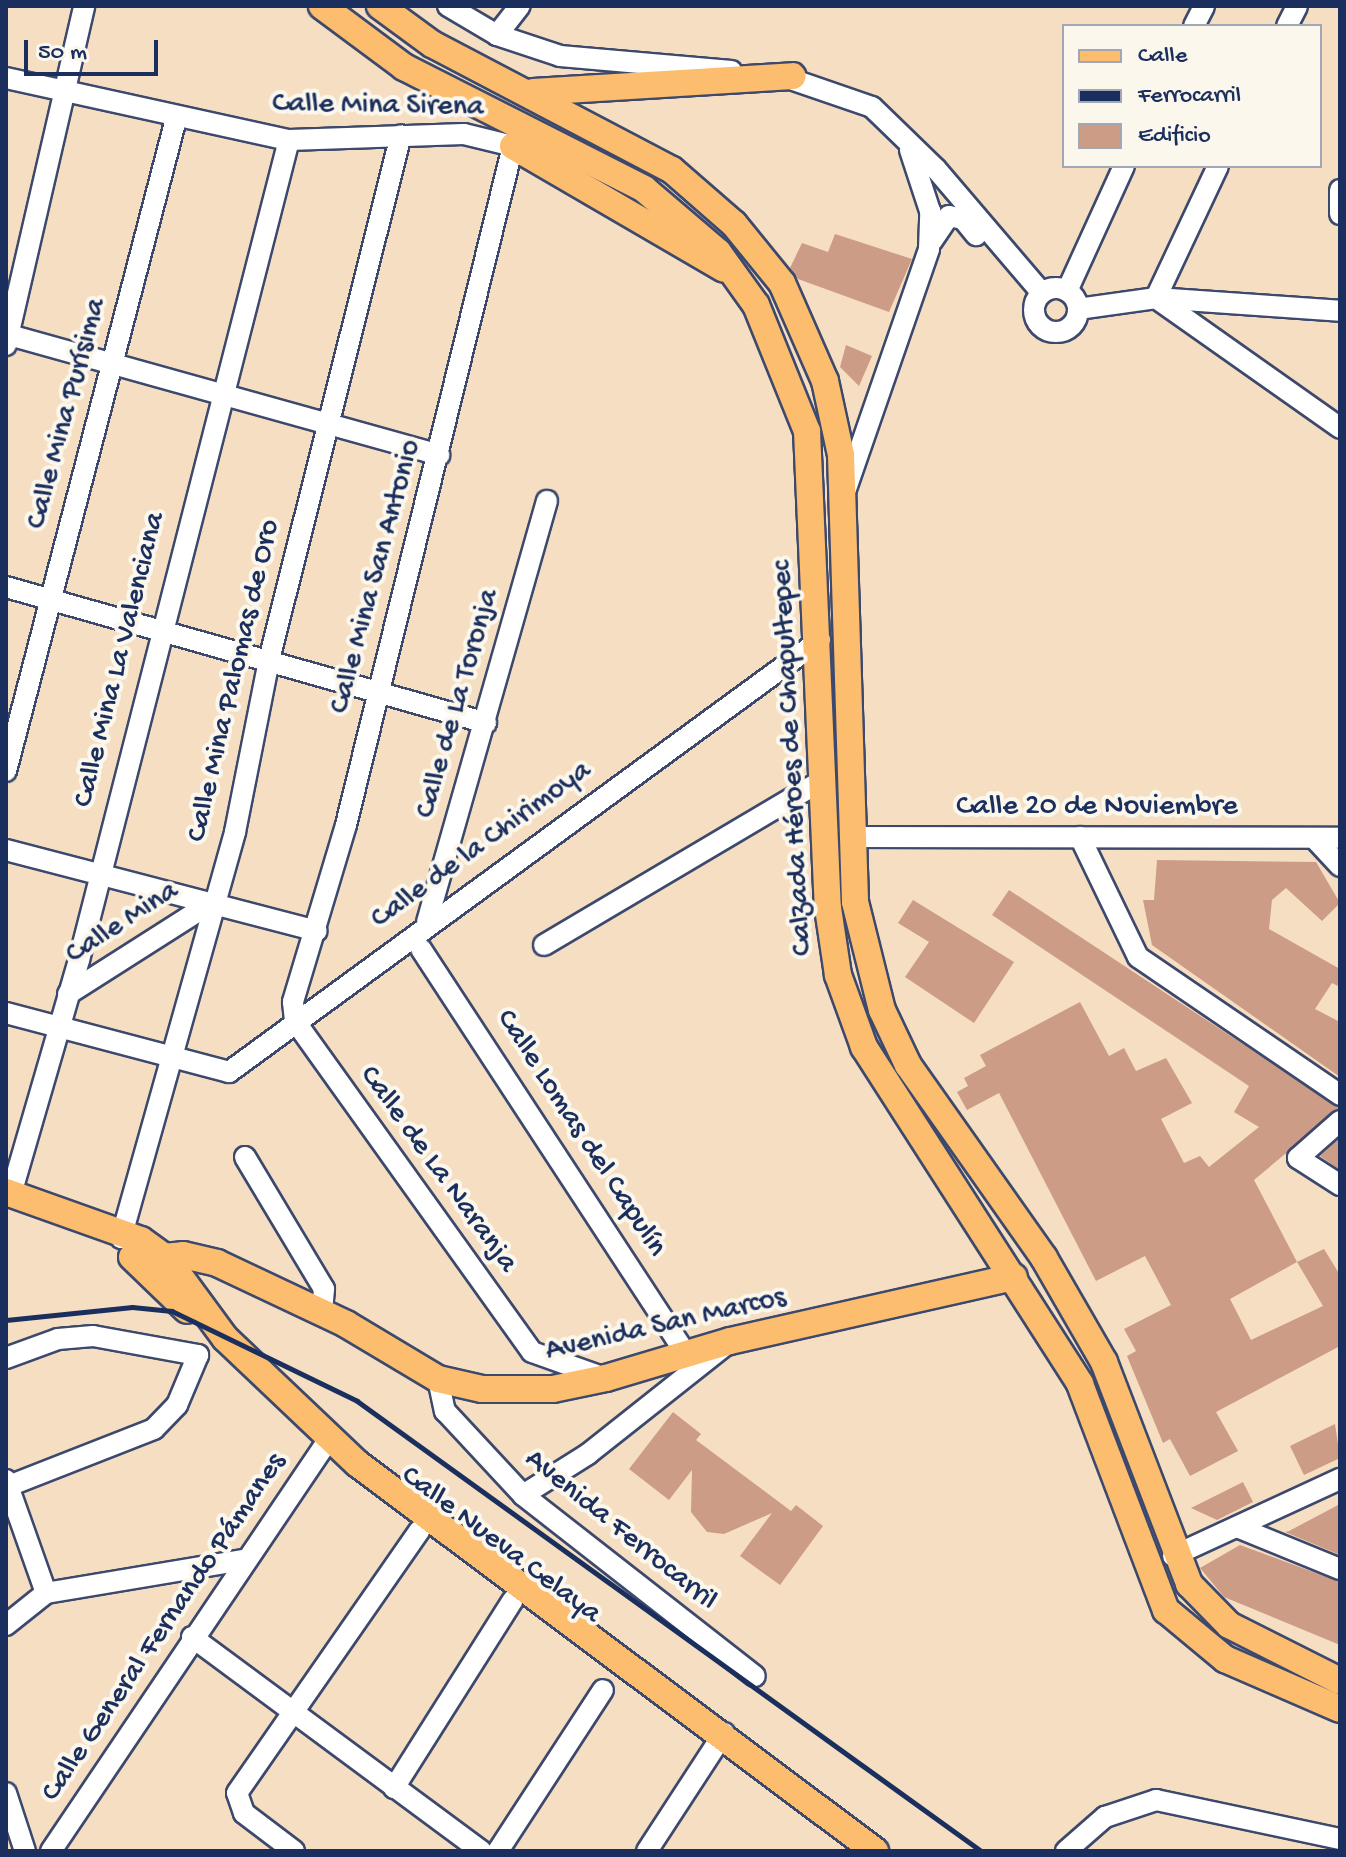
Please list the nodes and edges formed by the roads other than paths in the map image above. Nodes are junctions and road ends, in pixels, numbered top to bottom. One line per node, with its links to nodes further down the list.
1 (84, 6): 13 (street)
2 (322, 6): 25 (main road, Calzada Héroes de Chapultepec)
3 (380, 6): 14 (main road, Calzada Héroes de Chapultepec)
4 (448, 6): 10 (street)
5 (520, 6): 10 (street)
6 (1204, 6): 8 (street)
7 (1297, 6): 9 (street)
8 (1195, 24)
9 (1288, 24)
10 (497, 35): 11 (street)
11 (793, 76): 14 (main road); 16 (street)
12 (6, 78): 13 (street, Calle Mina Sirena)
13 (65, 93): 15 (street, Calle Mina Sirena); 30 (street)
14 (531, 93): 36 (main road, Calzada Héroes de Chapultepec)
15 (176, 119): 18 (street, Calle Mina Sirena); 31 (street, Calle Mina Purísima)
16 (893, 127): 24 (street); 26 (street)
17 (401, 135): 18 (street, Calle Mina Sirena); 19 (street, Calle Mina Sirena); 33 (street, Calle Mina Palomas de Oro)
18 (289, 140): 32 (street, Calle Mina La Valenciana)
19 (513, 146): 25 (main road); 35 (street, Calle Mina San Antonio)
20 (1123, 168): 28 (street)
21 (1217, 168): 27 (street)
22 (1340, 190): 23 (street)
23 (1340, 214)
24 (929, 249): 26 (street); 36 (street)
25 (736, 275): 41 (main road, Calzada Héroes de Chapultepec)
26 (1039, 298): 28 (street); 28 (street)
27 (1156, 298): 28 (street); 29 (street); 34 (street)
28 (1072, 300)
29 (1340, 311)
30 (7, 338): 31 (street)
31 (113, 363): 32 (street); 39 (street, Calle Mina Purísima)
32 (220, 392): 33 (street); 40 (street, Calle Mina La Valenciana)
33 (327, 424): 35 (street); 42 (street, Calle Mina Palomas de Oro)
34 (1340, 428)
35 (439, 455): 43 (street, Calle Mina San Antonio)
36 (844, 493): 47 (main road, Calzada Héroes de Chapultepec)
37 (547, 501): 44 (street, Calle de La Toronja)
38 (6, 587): 39 (street)
39 (49, 598): 40 (street); 45 (street, Calle Mina Purísima)
40 (161, 631): 42 (street); 53 (street, Calle Mina La Valenciana)
41 (820, 640): 46 (main road, Calzada Héroes de Chapultepec); 55 (street, Calle de la Chirimoya)
42 (269, 660): 43 (street); 54 (street, Calle Mina Palomas de Oro)
43 (377, 691): 44 (street); 56 (street, Calle Mina San Antonio)
44 (486, 723): 55 (street, Calle de La Toronja)
45 (6, 771)
46 (823, 780): 57 (street); 71 (main road, Calzada Héroes de Chapultepec)
47 (854, 837): 48 (street, Calle 20 de Noviembre); 84 (main road, Calzada Héroes de Chapultepec)
48 (1080, 837): 50 (street, Calle 20 de Noviembre); 64 (street)
49 (1340, 838): 50 (street, Calle 20 de Noviembre)
50 (1315, 839): 52 (street)
51 (6, 850): 53 (street)
52 (1340, 866)
53 (98, 873): 54 (street); 59 (street, Calle Mina La Valenciana)
54 (211, 903): 56 (street); 59 (street, Calle Mina); 63 (street, Calle Mina Palomas de Oro)
55 (427, 922): 61 (street, Calle de la Chirimoya)
56 (317, 931): 61 (street, Calle Mina San Antonio)
57 (544, 945)
58 (421, 949): 74 (street, Calle Lomas del Capulín)
59 (68, 994): 62 (street, Calle Mina La Valenciana)
60 (6, 1013): 62 (street, Calle de la Chirimoya)
61 (295, 1021): 63 (street, Calle de la Chirimoya); 76 (street, Calle de La Naranja)
62 (57, 1026): 63 (street, Calle de la Chirimoya); 68 (street, Calle Mina La Valenciana)
63 (172, 1062): 69 (street, Calle Mina Palomas de Oro)
64 (1340, 1095)
65 (1340, 1121): 67 (street)
66 (245, 1157): 72 (street)
67 (1340, 1185)
68 (8, 1197): 69 (main road, Avenida San Marcos)
69 (127, 1247): 70 (main road, Avenida San Marcos); 78 (main road, Calle Nueva Celaya)
70 (167, 1259): 72 (main road, Avenida San Marcos); 78 (main road, Calle Nueva Celaya)
71 (1014, 1277): 73 (main road, Avenida San Marcos); 94 (main road, Calzada Héroes de Chapultepec)
72 (322, 1312): 77 (main road, Avenida San Marcos)
73 (730, 1341): 74 (main road, Avenida San Marcos); 81 (street)
74 (686, 1354): 76 (main road, Avenida San Marcos)
75 (6, 1358): 80 (street)
76 (606, 1378): 77 (main road, Avenida San Marcos)
77 (438, 1379): 81 (street, Avenida Ferrocarril)
78 (327, 1442): 83 (main road, Calle Nueva Celaya); 85 (street, Calle General Fernando Pámanes); 96 (main road, Calle Nueva Celaya)
79 (1340, 1479): 82 (street)
80 (7, 1484): 87 (street)
81 (523, 1495): 91 (street, Avenida Ferrocarril)
82 (1237, 1527): 84 (street); 86 (street)
83 (420, 1530): 88 (main road, Calle Nueva Celaya); 95 (street)
84 (1173, 1556): 92 (main road, Calzada Héroes de Chapultepec)
85 (244, 1560): 87 (street); 90 (street, Calle General Fernando Pámanes)
86 (1340, 1569)
87 (46, 1593): 89 (street)
88 (513, 1600): 96 (main road, Calle Nueva Celaya); 97 (street)
89 (6, 1625)
90 (192, 1637): 95 (street); 101 (street, Calle General Fernando Pámanes)
91 (755, 1676)
92 (1340, 1681)
93 (603, 1690): 104 (street)
94 (1340, 1709)
95 (296, 1712): 97 (street); 102 (street)
96 (721, 1738): 105 (street); 106 (main road, Calle Nueva Celaya); 107 (main road, Calle Nueva Celaya)
97 (394, 1788): 103 (street)
98 (6, 1793): 100 (street)
99 (1340, 1839): 108 (street)
100 (25, 1851)
101 (51, 1851)
102 (294, 1851)
103 (481, 1851)
104 (498, 1851)
105 (647, 1851)
106 (861, 1851)
107 (875, 1851)
108 (1066, 1851)

